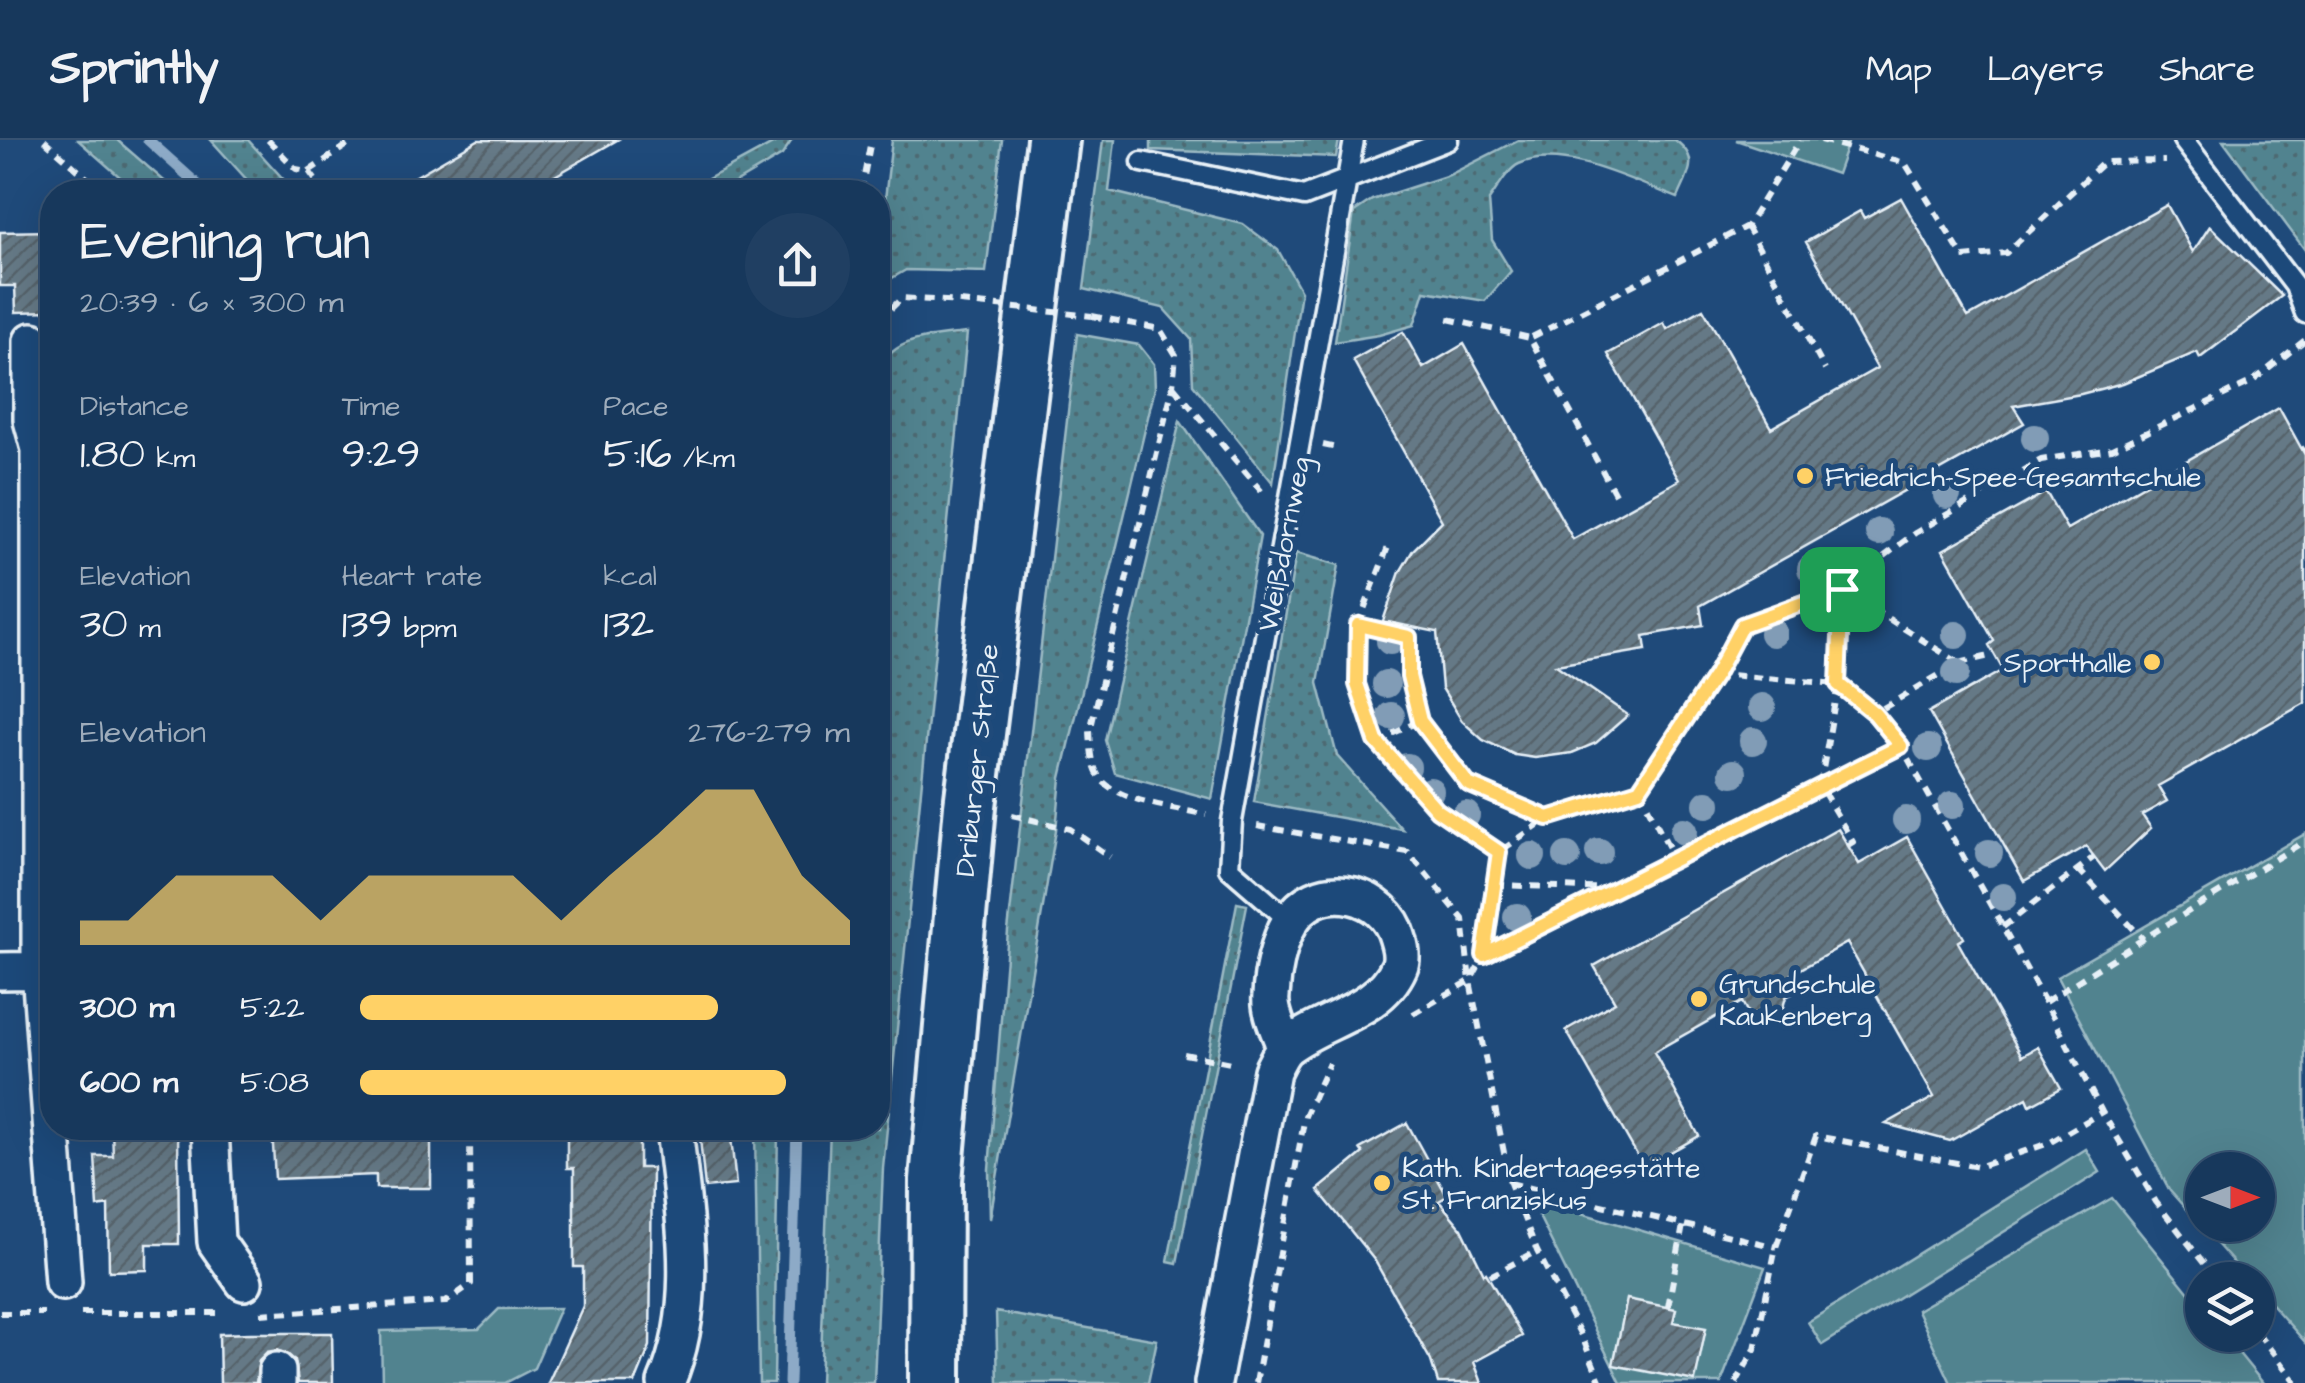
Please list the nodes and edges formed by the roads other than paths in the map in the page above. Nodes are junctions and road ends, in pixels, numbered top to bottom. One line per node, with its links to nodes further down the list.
1 (1053, 140): 20 (main road, Driburger Straße)
2 (1354, 140): 6 (lane, Weißdornweg)
3 (1448, 140): 6 (lane)
4 (2183, 140): 7 (lane)
5 (1142, 162): 6 (lane)
6 (1348, 179): 10 (lane, Weißdornweg)
7 (2305, 313)
8 (32, 341): 9 (street)
9 (40, 437)
10 (1290, 921): 13 (street); 13 (street)
11 (40, 970): 12 (street)
12 (0, 972)
13 (1278, 1059): 21 (street)
14 (52, 1140): 18 (street)
15 (211, 1140): 17 (street)
16 (675, 1140): 19 (street)
17 (242, 1297)
18 (58, 1303)
19 (666, 1383)
20 (935, 1383)
21 (1213, 1383)

